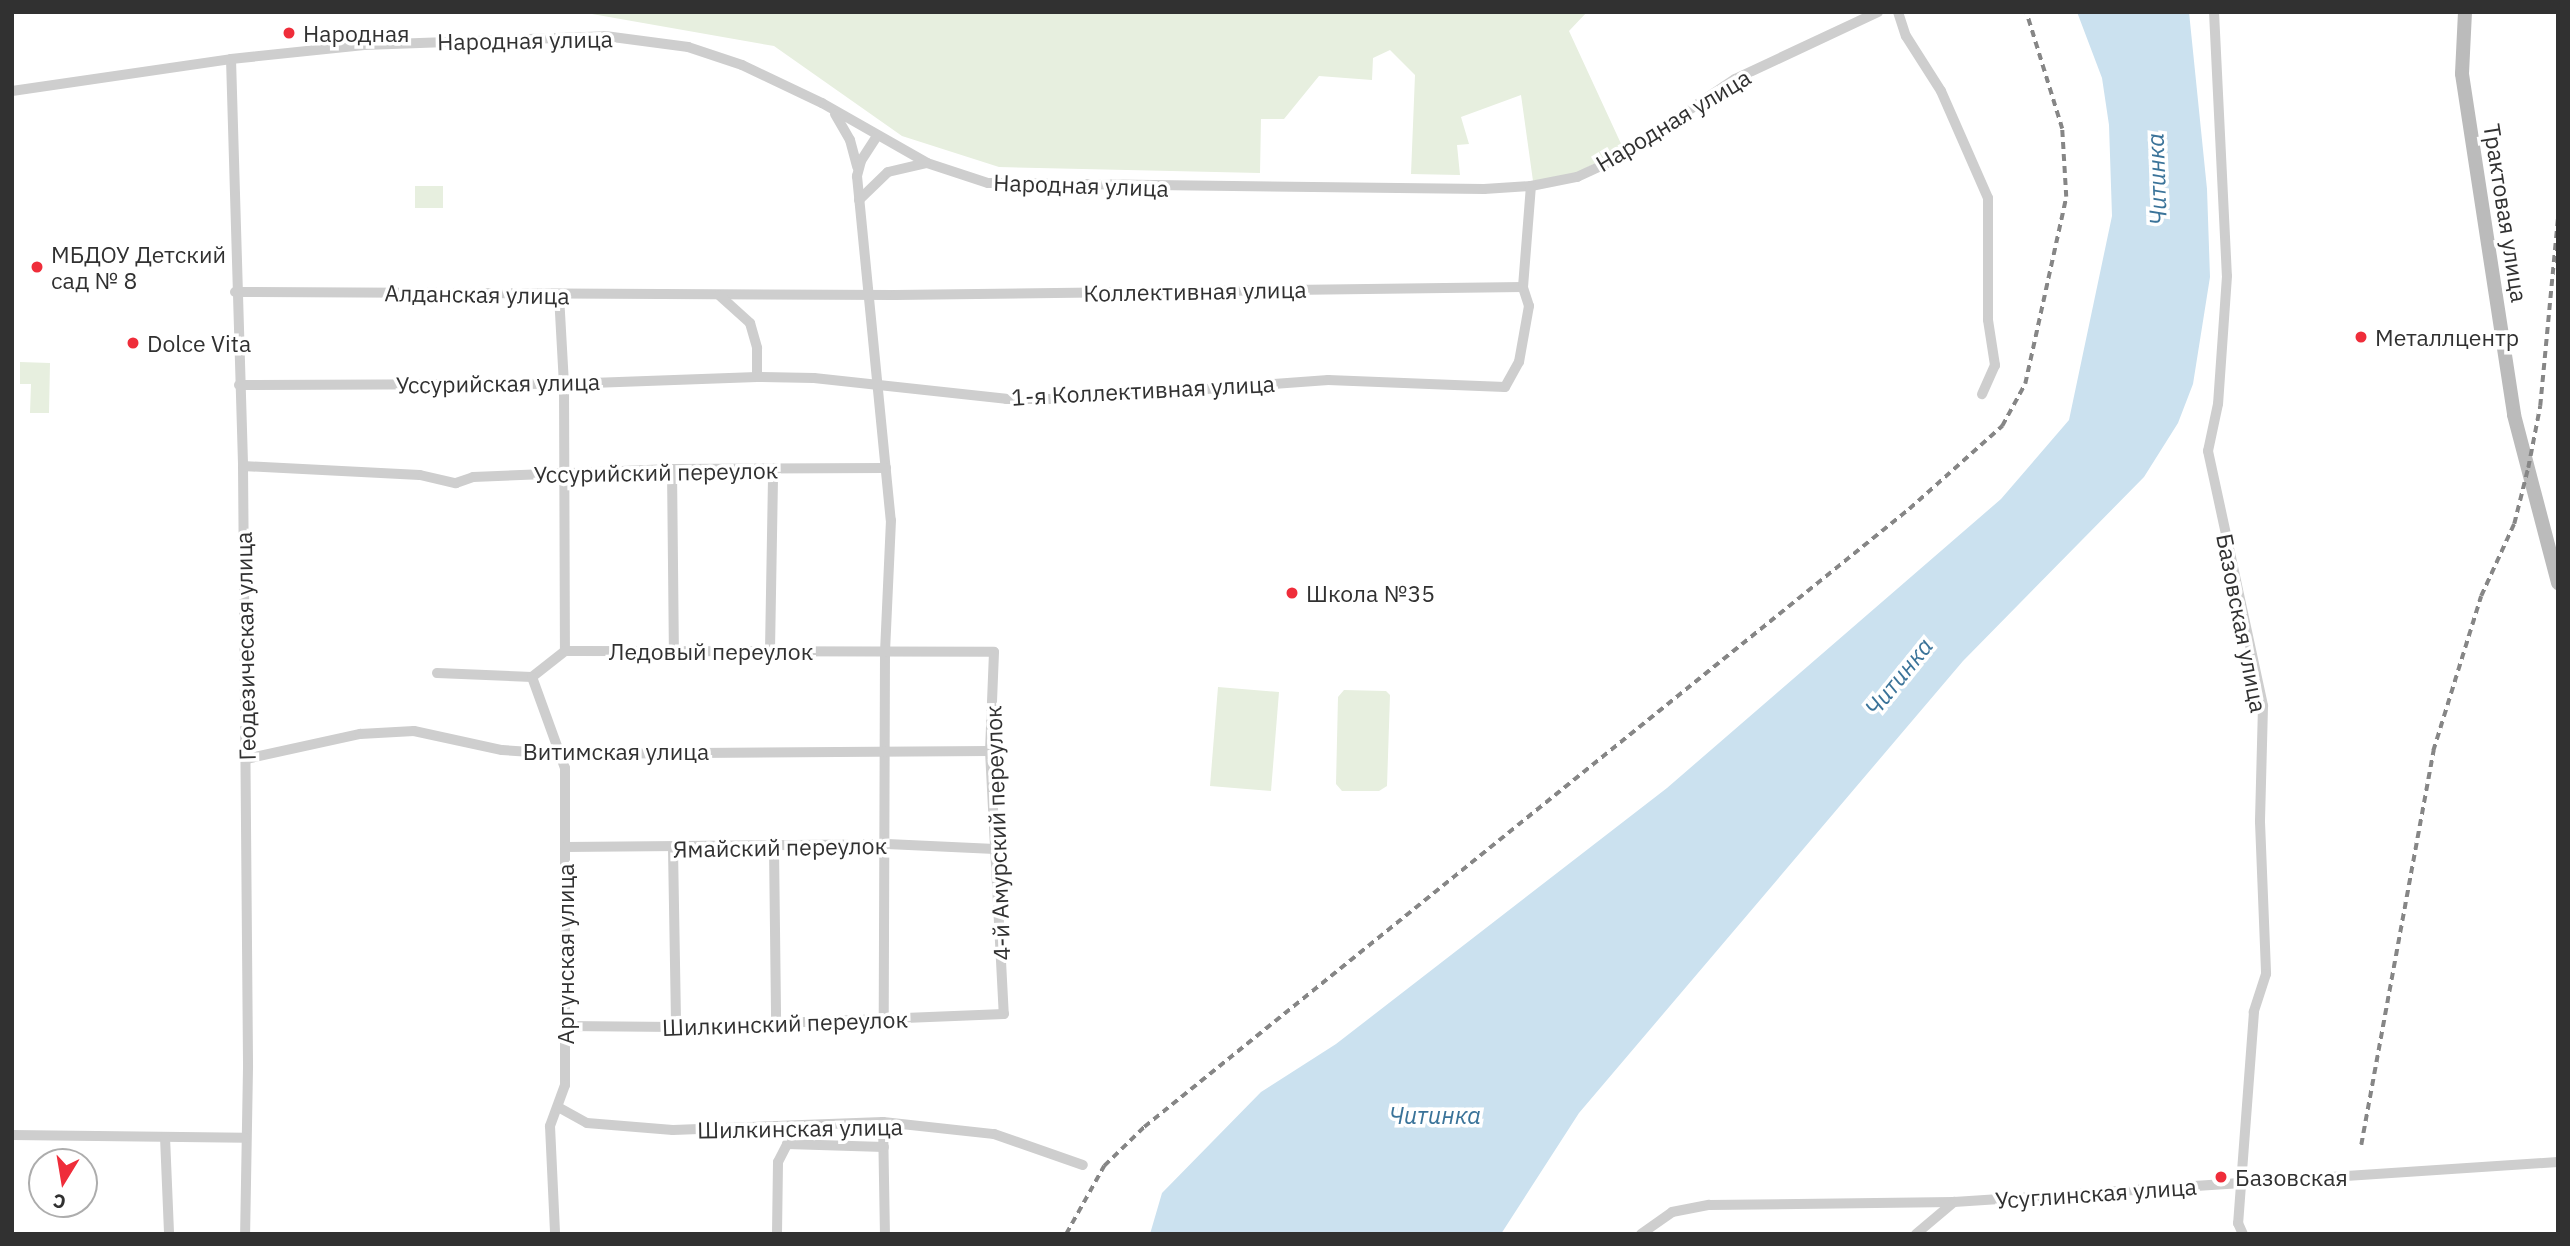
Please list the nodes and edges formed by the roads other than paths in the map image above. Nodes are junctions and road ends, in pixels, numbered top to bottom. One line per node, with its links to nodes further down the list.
1 (1878, 12): 11 (street, Народная улица)
2 (1898, 12): 22 (street)
3 (2214, 12): 58 (street, Базовская улица)
4 (2465, 12): 28 (main road, Трактовая улица)
5 (231, 59): 6 (street, Народная улица); 7 (street, Народная улица); 14 (street, Геодезическая улица)
6 (12, 91)
7 (830, 108): 8 (street, Народная улица); 10 (street)
8 (877, 136): 9 (street, Народная улица); 10 (street)
9 (927, 163): 11 (street, Народная улица); 12 (street)
10 (857, 176): 12 (street)
11 (1531, 186): 13 (street)
12 (859, 200): 15 (street)
13 (1523, 287): 15 (street, Коллективная улица); 21 (street, 1-я Коллективная улица)
14 (235, 292): 16 (street, Алданская улица); 20 (street, Геодезическая улица)
15 (866, 294): 17 (street, Коллективная улица); 21 (street)
16 (559, 295): 17 (street, Алданская улица); 19 (street)
17 (719, 295): 18 (street)
18 (757, 377): 19 (street, Уссурийская улица); 21 (street, Уссурийская улица)
19 (564, 384): 20 (street, Уссурийская улица); 27 (street)
20 (239, 385): 23 (street, Геодезическая улица)
21 (876, 387): 25 (street)
22 (1982, 394)
23 (243, 466): 27 (street, Уссурийский переулок); 39 (street, Геодезическая улица)
24 (672, 468): 26 (street, Уссурийский переулок); 27 (street, Уссурийский переулок); 29 (street)
25 (886, 468): 26 (street, Уссурийский переулок); 32 (street)
26 (773, 470): 30 (street)
27 (564, 473): 31 (street)
28 (2558, 583)
29 (674, 649): 30 (street, Ледовый переулок); 31 (street, Ледовый переулок)
30 (770, 650): 32 (street, Ледовый переулок)
31 (565, 651): 35 (street)
32 (885, 652): 33 (street, Ледовый переулок); 36 (street)
33 (994, 652): 37 (street, 4-й Амурский переулок)
34 (437, 673): 35 (street)
35 (532, 677): 38 (street, Аргунская улица)
36 (887, 750): 37 (street, Витимская улица); 38 (street, Витимская улица); 40 (street)
37 (990, 751): 44 (street, 4-й Амурский переулок)
38 (562, 754): 39 (street, Витимская улица); 41 (street, Аргунская улица)
39 (246, 759): 54 (street, Геодезическая улица)
40 (887, 844): 42 (street, Ямайский переулок); 44 (street, Ямайский переулок); 46 (street)
41 (565, 847): 43 (street, Ямайский переулок); 48 (street, Аргунская улица)
42 (774, 848): 43 (street, Ямайский переулок); 47 (street)
43 (673, 849): 49 (street)
44 (995, 849): 45 (street, 4-й Амурский переулок)
45 (1004, 1014): 46 (street, Шилкинский переулок)
46 (884, 1021): 47 (street, Шилкинский переулок)
47 (776, 1024): 49 (street, Шилкинский переулок)
48 (565, 1026): 49 (street, Шилкинский переулок); 50 (street, Аргунская улица)
49 (676, 1027)
50 (558, 1107): 51 (street, Шилкинская улица); 63 (street, Аргунская улица)
51 (883, 1122): 55 (street); 57 (street, Шилкинская улица)
52 (12, 1135): 53 (street)
53 (165, 1137): 54 (street); 61 (street)
54 (245, 1138): 62 (street, Геодезическая улица)
55 (884, 1147): 64 (street); 65 (street)
56 (2558, 1162): 58 (street, Усуглинская улица)
57 (1083, 1165)
58 (2241, 1184): 59 (street, Усуглинская улица); 60 (street, Базовская улица)
59 (1954, 1202): 66 (street, Усуглинская улица); 67 (street)
60 (2238, 1223): 68 (street); 69 (street, Базовская улица)
61 (169, 1234)
62 (245, 1234)
63 (555, 1234)
64 (777, 1234)
65 (885, 1234)
66 (1641, 1234)
67 (1916, 1234)
68 (2230, 1234)
69 (2243, 1234)

